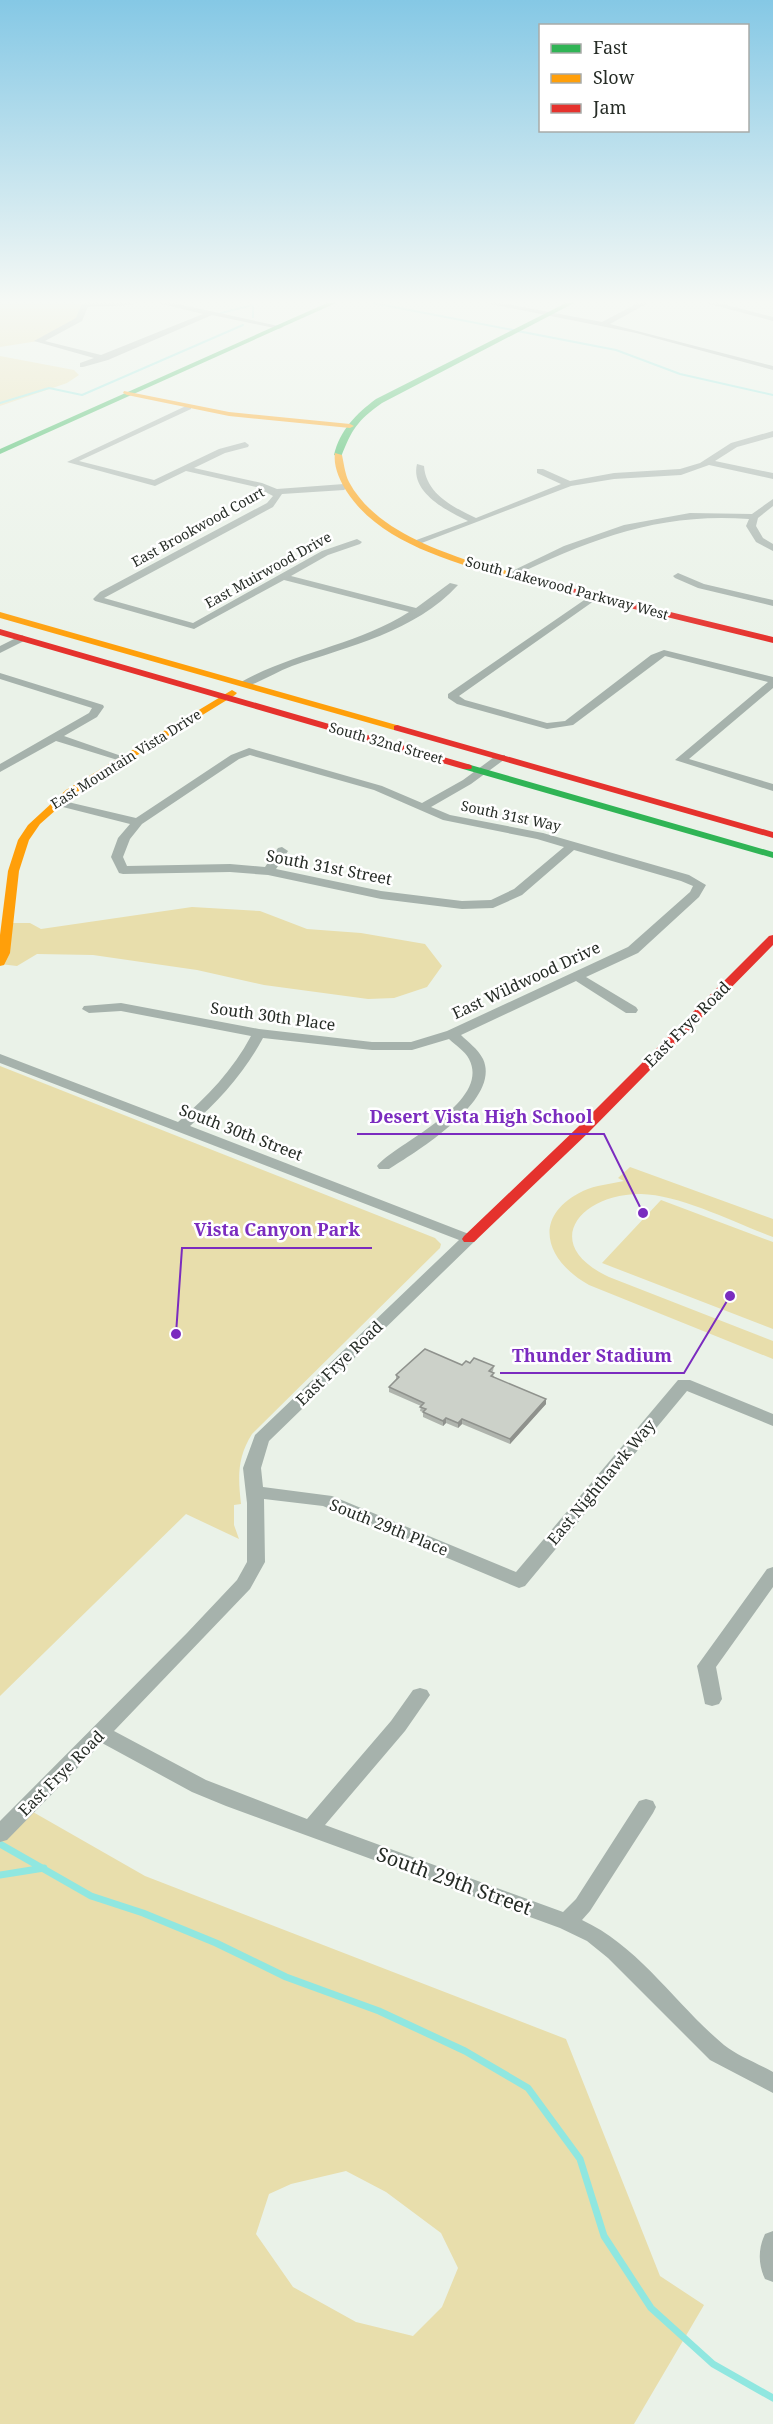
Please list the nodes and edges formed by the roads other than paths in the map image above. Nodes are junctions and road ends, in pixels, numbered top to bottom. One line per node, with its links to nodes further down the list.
1 (53, 416): 8 (main road)
2 (80, 416): 10 (main road)
3 (169, 416): 13 (street)
4 (242, 416): 6 (main road)
5 (362, 416): 6 (main road)
6 (350, 426): 17 (main road)
7 (773, 434): 11 (street)
8 (0, 440)
9 (245, 445): 13 (street)
10 (0, 452)
11 (708, 462): 15 (street); 16 (street)
12 (420, 466): 21 (street)
13 (187, 469): 18 (street)
14 (540, 471): 16 (street)
15 (773, 476)
16 (569, 484): 21 (street)
17 (344, 487): 18 (street, East Brookwood Court); 23 (main road, South Lakewood Parkway West)
18 (276, 492): 33 (street, East Brookwood Court)
19 (773, 502): 20 (street)
20 (754, 517): 24 (street); 25 (street)
21 (476, 522): 23 (street)
22 (357, 542): 26 (street, East Muirwood Drive)
23 (416, 542): 25 (main road, South Lakewood Parkway West)
24 (773, 548)
25 (509, 575): 29 (main road, South Lakewood Parkway West)
26 (284, 576): 31 (street); 33 (street, East Muirwood Drive)
27 (678, 576): 30 (street)
28 (453, 585): 31 (street, East Mountain Vista Drive)
29 (596, 597): 36 (main road, South Lakewood Parkway West); 41 (street)
30 (773, 603)
31 (416, 611): 38 (street, East Mountain Vista Drive)
32 (0, 615): 42 (main road, South 32nd Street)
33 (194, 626)
34 (0, 632): 35 (main road, South 32nd Street)
35 (22, 638): 37 (street); 43 (main road, South 32nd Street)
36 (773, 640)
37 (0, 650)
38 (321, 653): 39 (street); 42 (street, East Mountain Vista Drive)
39 (337, 662)
40 (0, 676): 44 (street)
41 (773, 681): 49 (street)
42 (245, 684): 43 (main road, East Mountain Vista Drive); 45 (main road, South 32nd Street)
43 (225, 697): 46 (main road, East Mountain Vista Drive); 48 (main road, South 32nd Street)
44 (55, 737): 46 (street); 47 (street)
45 (501, 757): 48 (street); 53 (main road, South 32nd Street)
46 (124, 759): 50 (main road, East Mountain Vista Drive)
47 (0, 769)
48 (482, 771): 51 (street); 56 (main road, South 32nd Street)
49 (773, 788)
50 (55, 802): 52 (street); 60 (main road, East Mountain Vista Drive)
51 (423, 807): 52 (street, South 31st Way); 54 (street, South 31st Way)
52 (138, 822): 57 (street, South 31st Street)
53 (773, 835)
54 (573, 845): 57 (street, South 31st Street); 58 (street, South 31st Way)
55 (282, 851): 57 (street)
56 (773, 855)
57 (268, 871)
58 (700, 885): 61 (street, East Wildwood Drive)
59 (773, 938): 69 (main road, East Frye Road)
60 (0, 963)
61 (578, 977): 63 (street); 65 (street, East Wildwood Drive)
62 (89, 1009): 64 (street, South 30th Place)
63 (632, 1010)
64 (259, 1033): 65 (street, South 30th Place); 67 (street)
65 (452, 1034): 68 (street, East Wildwood Drive)
66 (0, 1058): 67 (street, South 30th Street)
67 (180, 1128): 69 (street, South 30th Street)
68 (384, 1166)
69 (469, 1239): 71 (street, East Frye Road)
70 (773, 1420): 73 (street, East Nighthawk Way)
71 (255, 1492): 73 (street, South 29th Place); 76 (street, East Frye Road)
72 (773, 1574): 75 (street)
73 (519, 1581)
74 (420, 1695): 78 (street)
75 (712, 1699)
76 (101, 1733): 78 (street, South 29th Street); 79 (street, East Frye Road)
77 (646, 1807): 80 (street)
78 (310, 1829): 80 (street, South 29th Street)
79 (0, 1834)
80 (567, 1922): 81 (street, South 29th Street)
81 (773, 2083)
82 (773, 2242): 83 (street)
83 (773, 2271)

